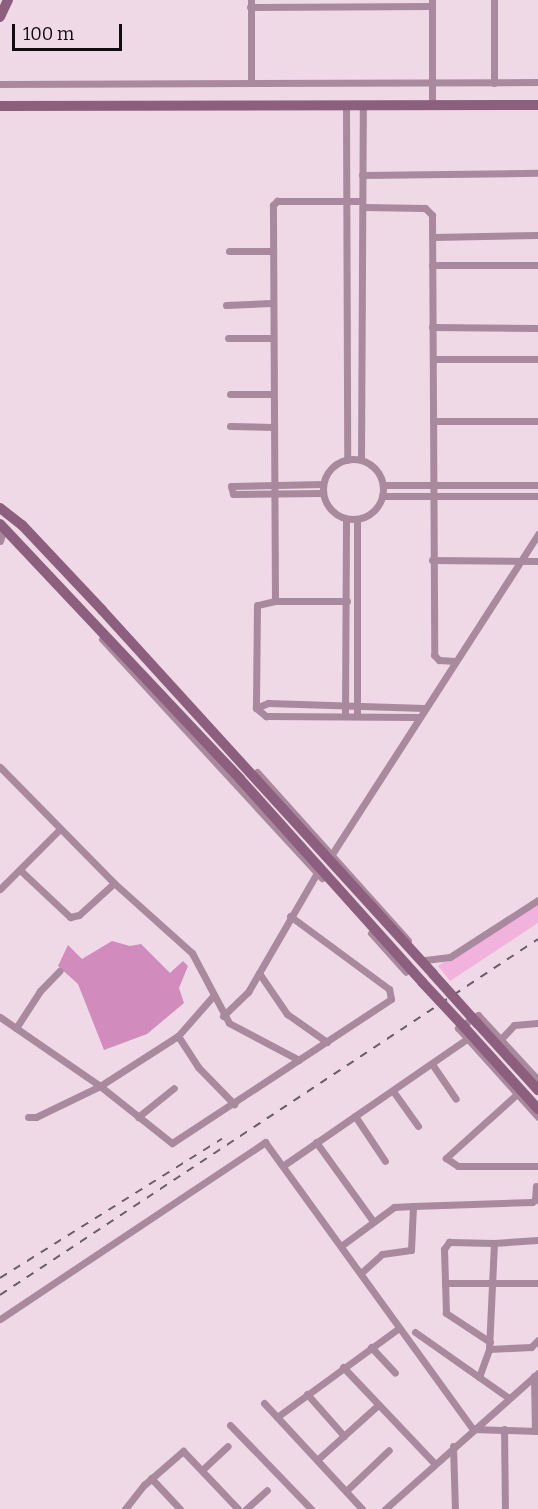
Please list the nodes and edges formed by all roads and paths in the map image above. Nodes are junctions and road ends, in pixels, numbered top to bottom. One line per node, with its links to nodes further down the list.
1 (8, 0): 6 (main road)
2 (494, 0): 10 (street)
3 (363, 3): 4 (street); 5 (street)
4 (432, 3): 9 (street)
5 (250, 4): 7 (street)
6 (0, 17)
7 (251, 82): 9 (street); 11 (street)
8 (538, 82): 10 (street)
9 (432, 83): 10 (street); 14 (street)
10 (494, 83)
11 (0, 84)
12 (346, 105): 13 (main road); 16 (main road); 19 (street)
13 (363, 105): 14 (main road); 18 (street)
14 (432, 105): 15 (main road)
15 (538, 105)
16 (0, 106)
17 (538, 173): 18 (street)
18 (362, 175): 20 (street)
19 (346, 201): 20 (street); 24 (street); 41 (street)
20 (362, 204): 22 (street); 42 (street)
21 (538, 235): 22 (street)
22 (433, 237): 25 (street)
23 (228, 251): 24 (street)
24 (272, 251): 27 (street)
25 (432, 265): 26 (street); 29 (street)
26 (538, 265)
27 (271, 303): 28 (street); 32 (street)
28 (226, 305)
29 (432, 327): 30 (street); 34 (street)
30 (538, 328)
31 (228, 338): 32 (street)
32 (271, 338): 36 (street)
33 (538, 358): 34 (street)
34 (433, 359): 37 (street)
35 (230, 394): 36 (street)
36 (271, 394): 40 (street)
37 (433, 421): 38 (street); 43 (street)
38 (538, 421)
39 (230, 426): 40 (street)
40 (272, 427): 44 (street)
41 (347, 460): 42 (street); 45 (street)
42 (361, 460): 46 (street)
43 (432, 483): 46 (street); 47 (street); 50 (street)
44 (272, 484): 45 (street); 49 (street); 49 (street)
45 (323, 484): 48 (street)
46 (383, 485): 51 (street)
47 (538, 485)
48 (323, 493): 49 (street); 54 (street)
49 (273, 494): 63 (street)
50 (432, 494): 51 (street); 52 (street); 60 (street)
51 (382, 496): 55 (street)
52 (538, 496)
53 (0, 508): 64 (main road)
54 (346, 519): 55 (street); 62 (street)
55 (357, 519): 68 (street)
56 (2, 526): 58 (street); 65 (main road)
57 (538, 534): 59 (street)
58 (0, 541)
59 (522, 558): 60 (street); 61 (street); 66 (street)
60 (432, 560): 66 (street)
61 (538, 561)
62 (347, 601): 63 (street); 67 (street)
63 (275, 602): 69 (street)
64 (102, 610): 76 (street); 83 (main road)
65 (94, 622): 78 (street); 86 (main road)
66 (455, 661): 70 (street)
67 (345, 704): 68 (street); 69 (street); 71 (street)
68 (357, 705): 70 (street); 72 (street)
69 (256, 708): 71 (street)
70 (424, 708): 73 (street)
71 (345, 715): 72 (street)
72 (357, 716): 73 (street)
73 (418, 717): 76 (street)
74 (0, 767): 75 (street)
75 (60, 829): 77 (street); 79 (street)
76 (332, 854): 83 (street)
77 (20, 870): 79 (street); 80 (street)
78 (317, 873): 82 (street); 86 (street)
79 (114, 883): 87 (street)
80 (0, 889)
81 (538, 900): 83 (street)
82 (290, 916): 85 (street); 95 (street)
83 (428, 967): 101 (main road, bridge)
84 (59, 971): 91 (street)
85 (259, 973): 88 (street); 95 (street)
86 (421, 980): 92 (main road, bridge)
87 (213, 996): 88 (street); 93 (street)
88 (223, 1016): 96 (street)
89 (0, 1017): 91 (street)
90 (538, 1023): 94 (street)
91 (16, 1028): 99 (street)
92 (465, 1034): 94 (street); 97 (street); 103 (street); 106 (main road)
93 (178, 1036): 99 (street); 105 (street)
94 (501, 1039): 98 (street)
95 (327, 1042): 96 (street)
96 (299, 1060): 105 (street)
97 (432, 1064): 102 (street); 104 (street)
98 (538, 1080)
99 (100, 1086): 108 (street); 109 (street)
100 (174, 1088): 109 (street)
101 (538, 1090)
102 (393, 1091): 107 (street); 111 (street)
103 (517, 1094): 110 (street); 115 (street)
104 (456, 1099)
105 (234, 1104): 109 (street)
106 (538, 1108)
107 (356, 1116): 112 (street); 113 (street)
108 (28, 1117)
109 (138, 1117)
110 (538, 1117)
111 (418, 1126)
112 (316, 1142): 114 (street); 118 (street)
113 (386, 1161)
114 (284, 1165): 121 (street); 126 (street)
115 (538, 1166)
116 (536, 1186): 117 (street)
117 (413, 1206): 118 (street); 122 (street)
118 (374, 1221): 121 (street)
119 (538, 1240): 120 (street)
120 (494, 1243): 123 (street); 124 (street)
121 (341, 1245): 122 (street)
122 (361, 1273): 127 (street)
123 (491, 1282): 124 (street); 125 (street); 130 (street)
124 (445, 1283): 130 (street)
125 (538, 1283)
126 (0, 1319)
127 (399, 1328): 131 (street); 142 (street)
128 (415, 1332): 135 (street)
129 (538, 1340): 130 (street)
130 (489, 1345): 135 (street)
131 (371, 1347): 132 (street); 133 (street)
132 (343, 1367): 136 (street); 139 (street)
133 (395, 1373)
134 (536, 1374): 137 (street); 144 (street)
135 (479, 1377): 137 (street)
136 (307, 1394): 140 (street); 145 (street)
137 (509, 1398): 142 (street)
138 (264, 1403): 140 (street)
139 (378, 1405): 145 (street); 150 (street)
140 (277, 1417): 149 (street)
141 (230, 1425): 159 (street)
142 (473, 1429): 143 (street); 147 (street)
143 (504, 1429): 144 (street); 163 (street)
144 (536, 1431)
145 (345, 1436): 149 (street)
146 (228, 1446): 151 (street)
147 (453, 1446): 150 (street); 162 (street)
148 (389, 1450): 154 (street)
149 (318, 1460): 154 (street)
150 (434, 1463): 161 (street)
151 (202, 1470): 152 (street); 157 (street)
152 (151, 1478): 155 (street); 156 (street)
153 (267, 1490): 158 (street)
154 (346, 1491): 160 (street)
155 (124, 1509)
156 (180, 1509)
157 (238, 1509)
158 (246, 1509)
159 (311, 1509)
160 (362, 1509)
161 (385, 1509)
162 (455, 1509)
163 (505, 1509)

